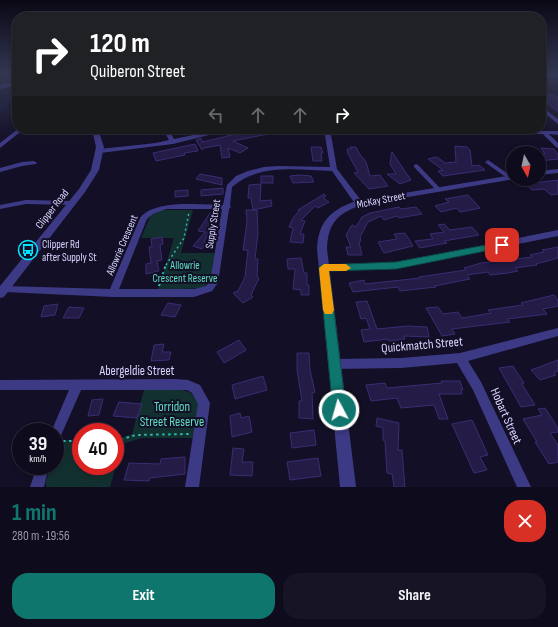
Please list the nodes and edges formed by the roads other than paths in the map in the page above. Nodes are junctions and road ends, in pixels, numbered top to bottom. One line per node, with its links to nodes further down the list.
1 (546, 111): 2 (street)
2 (558, 122)
3 (546, 132): 4 (street)
4 (558, 133)
5 (15, 134): 12 (street)
6 (98, 134): 14 (street, Clipper Road)
7 (169, 134): 11 (street)
8 (208, 134): 11 (street)
9 (328, 134): 18 (street)
10 (546, 134): 13 (street)
11 (173, 142): 14 (street)
12 (0, 146)
13 (558, 146)
14 (100, 151): 25 (street, Clipper Road)
15 (488, 162): 22 (street)
16 (34, 163): 19 (street)
17 (416, 166): 24 (street)
18 (334, 169): 26 (street); 28 (street, Supply Street)
19 (0, 170)
20 (558, 171): 21 (street)
21 (546, 172)
22 (506, 174)
23 (506, 178): 24 (street, McKay Street)
24 (438, 189): 26 (street, McKay Street)
25 (72, 203): 27 (street); 31 (street, Clipper Road)
26 (359, 203): 30 (street, McKay Street)
27 (1, 205)
28 (227, 207): 32 (street, Allowrie Crescent); 32 (street, Supply Street)
29 (558, 233): 30 (street)
30 (324, 268): 35 (street, McKay Street)
31 (2, 292): 32 (street, Supply Street)
32 (113, 293)
33 (558, 332): 34 (street, Quickmatch Street)
34 (460, 358): 35 (street, Quickmatch Street); 43 (street, Hobart Street)
35 (334, 364): 42 (street, McKay Street)
36 (0, 385): 37 (street, Abergeldie Street)
37 (77, 385): 38 (street); 41 (street, Abergeldie Street)
38 (63, 423)
39 (40, 475): 40 (street)
40 (37, 487)
41 (192, 487)
42 (348, 487)
43 (524, 487)

